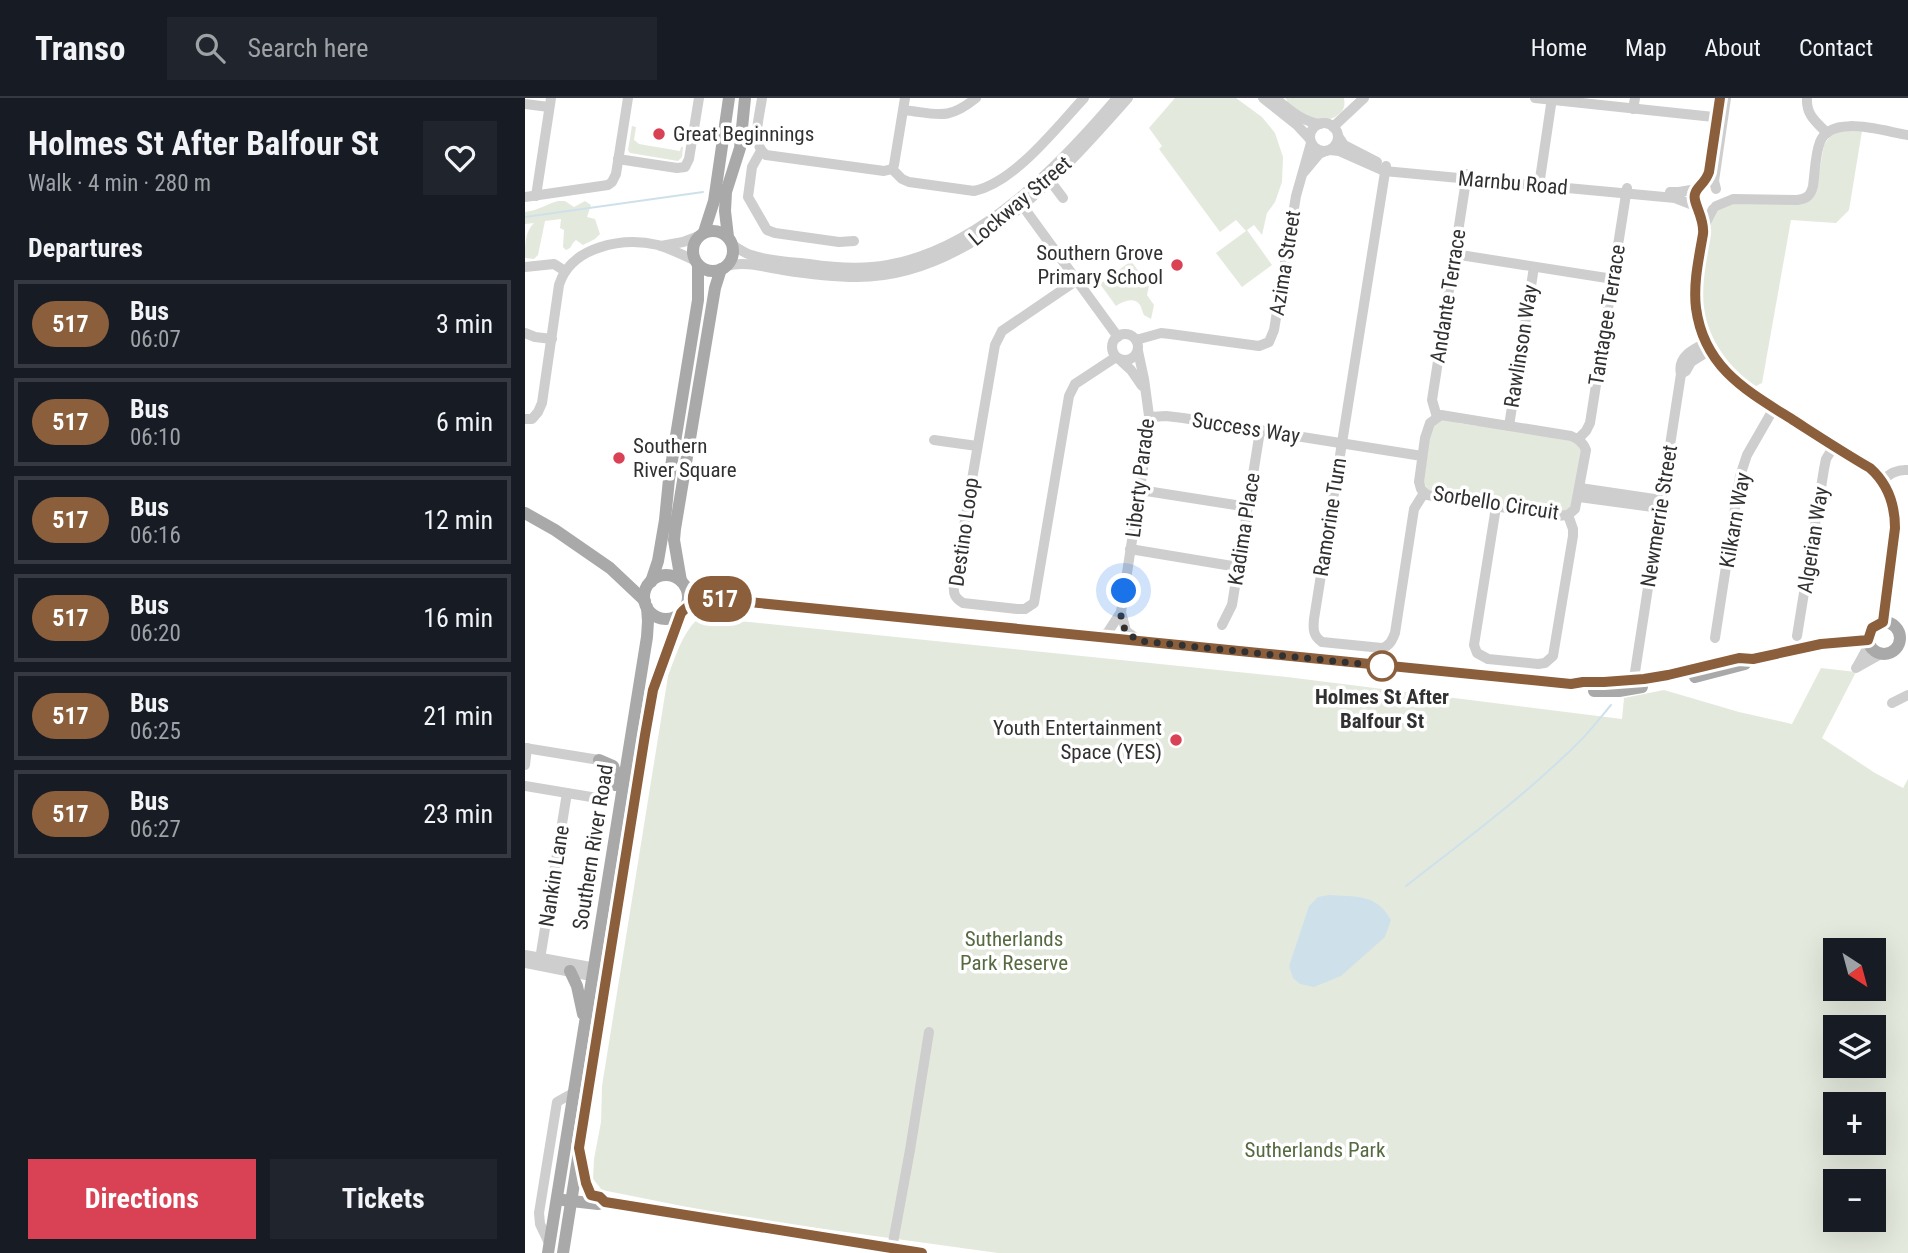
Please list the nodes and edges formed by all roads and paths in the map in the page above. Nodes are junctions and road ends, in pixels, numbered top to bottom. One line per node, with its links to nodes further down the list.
1 (628, 98): 30 (street)
2 (699, 98): 30 (street)
3 (729, 98): 47 (main road)
4 (745, 98): 48 (main road)
5 (762, 98): 29 (street)
6 (905, 98): 21 (street)
7 (976, 98): 21 (street)
8 (1084, 98): 31 (street)
9 (1263, 98): 27 (street)
10 (1275, 98): 23 (street)
11 (1535, 98): 16 (street)
12 (1720, 98): 22 (street)
13 (1726, 98): 22 (street)
14 (1807, 98): 25 (street)
15 (1123, 99): 34 (street, Lockway Street)
16 (1551, 99): 20 (street); 36 (street)
17 (1356, 100): 24 (street)
18 (550, 103): 19 (street); 40 (street)
19 (525, 104)
20 (1634, 104): 22 (street)
21 (904, 110): 31 (street)
22 (1719, 117): 37 (street); 39 (street)
23 (1321, 124): 24 (street); 27 (street)
24 (1336, 131): 28 (street); 32 (street, Marnbu Road)
25 (1827, 133): 26 (street); 42 (street)
26 (1908, 135)
27 (1311, 141): 28 (street); 33 (street)
28 (1328, 150): 32 (street, Marnbu Road); 33 (street)
29 (761, 151): 31 (street); 49 (street)
30 (618, 159): 40 (street)
31 (892, 169)
32 (1385, 169): 35 (street, Marnbu Road); 74 (street, Ramorine Turn)
33 (1302, 175): 62 (street, Azima Street)
34 (1048, 177): 41 (street); 43 (street, Lockway Street)
35 (1466, 177): 36 (street, Marnbu Road); 38 (street, Marnbu Road); 51 (street, Andante Terrace)
36 (1540, 179): 38 (street, Marnbu Road)
37 (1700, 188): 38 (street, Marnbu Road); 39 (street); 44 (street)
38 (1627, 190): 44 (street, Marnbu Road); 57 (street, Tantagee Terrace)
39 (1717, 191): 42 (street); 45 (street)
40 (530, 197)
41 (1063, 198)
42 (1733, 199): 45 (street)
43 (1019, 202): 48 (street, Lockway Street); 55 (street, Lockway Street); 58 (street)
44 (1698, 207): 45 (street); 46 (street)
45 (1715, 208): 46 (street)
46 (1704, 226): 63 (street)
47 (702, 234): 48 (main road); 50 (street); 52 (main road)
48 (730, 241): 55 (main road)
49 (854, 241)
50 (660, 246): 52 (street); 56 (street)
51 (1454, 254): 54 (street); 68 (street, Andante Terrace)
52 (696, 263): 55 (main road); 91 (main road)
53 (525, 267): 56 (street)
54 (1534, 267): 57 (street); 70 (street, Rawlinson Way)
55 (724, 268): 92 (main road)
56 (565, 271): 61 (street)
57 (1612, 279): 72 (street, Tantagee Terrace)
58 (1077, 280): 60 (street); 75 (street, Destino Loop)
59 (525, 332): 61 (street)
60 (1118, 337): 62 (street); 64 (street)
61 (552, 339): 69 (street)
62 (1137, 346): 64 (street); 65 (street, Liberty Parade)
63 (1708, 346): 66 (street); 83 (street, Newmerrie Street)
64 (1117, 358): 65 (street, Liberty Parade); 75 (street, Destino Loop)
65 (1145, 390): 67 (street, Liberty Parade)
66 (1774, 408): 76 (street); 103 (street, Kilkarn Way)
67 (1150, 417): 71 (street, Success Way); 80 (street, Liberty Parade)
68 (1437, 417): 70 (street); 77 (street, Sorbello Circuit)
69 (525, 419)
70 (1509, 426): 72 (street)
71 (1260, 431): 74 (street, Success Way); 84 (street, Kadima Place)
72 (1578, 439): 81 (street, Sorbello Circuit)
73 (934, 440): 75 (street)
74 (1342, 444): 77 (street, Success Way); 82 (street, Ramorine Turn)
75 (977, 446)
76 (1834, 446): 79 (street); 101 (street, Algerian Way)
77 (1422, 456): 82 (street, Sorbello Circuit)
78 (1908, 470): 79 (street)
79 (1882, 480): 97 (street)
80 (1140, 490): 84 (street); 88 (street, Liberty Parade)
81 (1579, 492): 83 (street); 87 (street, Sorbello Circuit)
82 (1424, 493): 85 (street, Sorbello Circuit)
83 (1660, 504): 108 (street, Newmerrie Street)
84 (1248, 507): 89 (street, Kadima Place)
85 (1496, 507): 87 (street, Sorbello Circuit); 87 (street)
86 (527, 513): 90 (main road)
87 (1568, 515)
88 (1131, 549): 89 (street); 96 (street, Liberty Parade)
89 (1238, 567): 98 (street, Kadima Place)
90 (625, 582): 91 (main road); 94 (main road)
91 (650, 583): 92 (main road); 94 (main road)
92 (683, 583): 93 (main road); 95 (main road)
93 (718, 599): 95 (main road); 100 (main road)
94 (646, 604): 95 (main road); 117 (main road, Southern River Road)
95 (683, 610): 123 (main road, Southern River Road)
96 (1121, 612): 102 (street); 104 (street)
97 (1883, 622): 99 (main road); 105 (main road)
98 (1223, 625)
99 (1903, 631): 107 (main road)
100 (1056, 634): 102 (main road); 106 (main road)
101 (1797, 636)
102 (1100, 638): 104 (main road)
103 (1715, 638)
104 (1140, 641): 106 (main road)
105 (1869, 643): 107 (main road); 107 (street); 108 (main road)
106 (1198, 648): 108 (main road)
107 (1881, 654)
108 (1639, 684)
109 (1908, 695): 110 (street)
110 (1892, 703)
111 (526, 748): 112 (street); 113 (street)
112 (599, 760): 117 (main road)
113 (525, 765)
114 (525, 786): 115 (street)
115 (567, 793): 116 (street); 119 (street, Nankin Lane)
116 (603, 799)
117 (614, 832): 122 (main road, Southern River Road)
118 (525, 955): 119 (street)
119 (540, 959): 122 (street)
120 (525, 963): 121 (street)
121 (570, 971): 122 (street); 124 (main road)
122 (593, 972): 123 (street); 124 (main road, Southern River Road)
123 (607, 975): 127 (main road, Southern River Road)
124 (584, 1025): 126 (main road, Southern River Road)
125 (929, 1032): 133 (street)
126 (573, 1093): 128 (main road, Southern River Road); 132 (street, Southern River Road)
127 (579, 1148): 129 (main road); 130 (main road, Southern River Road)
128 (558, 1194): 130 (main road); 132 (main road, Southern River Road)
129 (591, 1195): 130 (main road); 131 (main road)
130 (572, 1196): 131 (main road); 134 (main road, Southern River Road)
131 (605, 1202): 133 (main road)
132 (549, 1248)
133 (892, 1248): 135 (main road)
134 (563, 1253)
135 (922, 1253)

